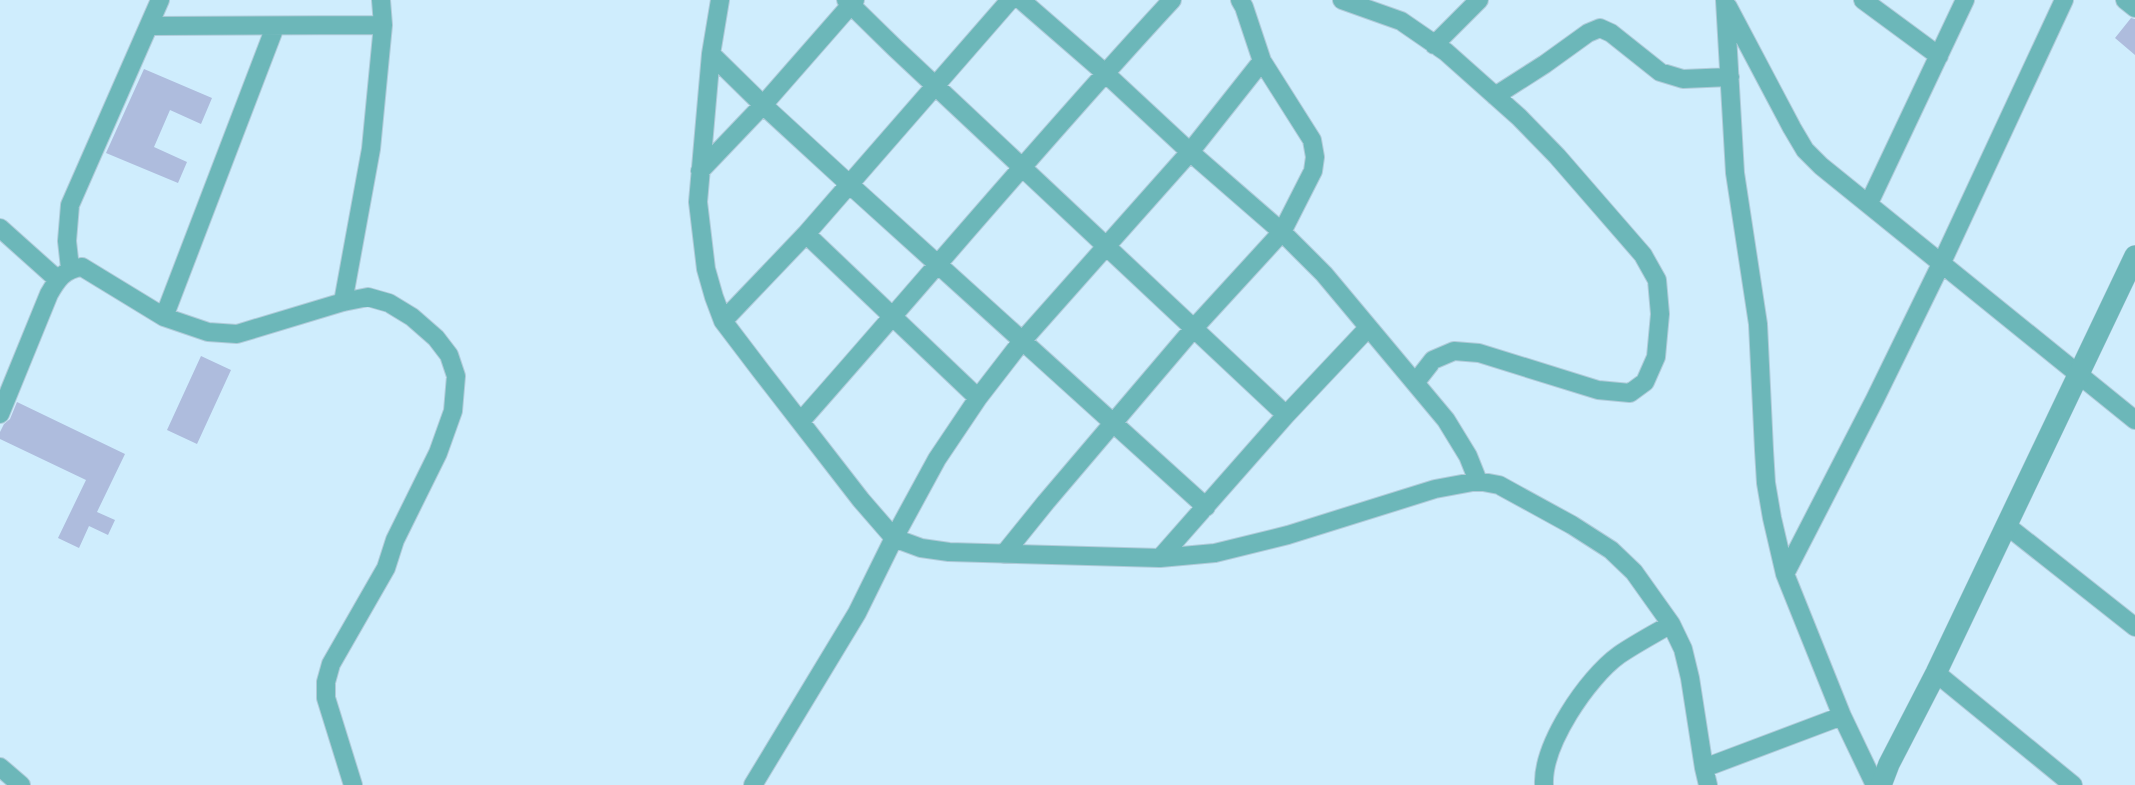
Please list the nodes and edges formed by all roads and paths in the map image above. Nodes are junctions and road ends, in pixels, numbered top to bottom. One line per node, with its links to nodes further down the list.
1 (160, 0): 18 (street)
2 (381, 0): 17 (street)
3 (720, 0): 21 (street)
4 (1010, 0): 26 (street)
5 (1021, 0): 24 (street)
6 (1172, 0): 24 (street)
7 (1240, 0): 23 (street)
8 (1342, 0): 20 (street)
9 (1479, 0): 20 (street)
10 (1725, 0): 25 (street); 33 (street)
11 (1863, 0): 22 (street)
12 (1965, 0): 22 (street)
13 (2064, 0): 39 (street)
14 (2125, 0): 16 (street)
15 (851, 2): 26 (street); 28 (street)
16 (2135, 8)
17 (383, 25): 19 (street); 42 (street)
18 (149, 26): 19 (street); 41 (street)
19 (275, 27): 43 (street)
20 (1434, 45): 27 (street)
21 (711, 54): 28 (street); 31 (street)
22 (1939, 56): 33 (street)
23 (1262, 61): 29 (street); 35 (street)
24 (1105, 73): 29 (street); 30 (street)
25 (1730, 77): 27 (street); 63 (street)
26 (936, 87): 30 (street); 32 (street)
27 (1496, 96): 50 (street)
28 (763, 105): 31 (street); 32 (street)
29 (1190, 152): 35 (street); 37 (street)
30 (1022, 166): 37 (street); 40 (street)
31 (700, 171): 45 (street)
32 (849, 184): 36 (street); 40 (street)
33 (1869, 203): 39 (street)
34 (0, 228): 41 (street)
35 (1282, 232): 46 (street); 47 (street)
36 (806, 234): 44 (street); 45 (street)
37 (1106, 246): 46 (street); 48 (street)
38 (2135, 256): 49 (street)
39 (1942, 262): 49 (street); 63 (street)
40 (939, 265): 44 (street); 48 (street)
41 (64, 274): 43 (street); 52 (street)
42 (343, 302): 43 (street); 71 (street)
43 (164, 317)
44 (893, 317): 51 (street); 55 (street)
45 (723, 321): 55 (street)
46 (1194, 328): 53 (street); 56 (street)
47 (1368, 328): 50 (street); 53 (street)
48 (1022, 341): 51 (street); 56 (street)
49 (2078, 374): 54 (street); 59 (street)
50 (1415, 383): 57 (street)
51 (978, 398): 60 (street)
52 (0, 414)
53 (1286, 415): 58 (street)
54 (2135, 420)
55 (801, 421): 60 (street)
56 (1114, 423): 58 (street); 61 (street)
57 (1478, 481): 62 (street); 64 (street)
58 (1206, 507): 62 (street)
59 (2006, 525): 65 (street); 66 (street)
60 (894, 538): 61 (street); 72 (street)
61 (1004, 554): 62 (street)
62 (1160, 558)
63 (1785, 574): 67 (street)
64 (1671, 624): 69 (street); 73 (street)
65 (2135, 627)
66 (1936, 673): 75 (street); 76 (street)
67 (1842, 716): 69 (street); 74 (street)
68 (0, 767): 70 (street)
69 (1706, 777)
70 (21, 785)
71 (353, 785)
72 (753, 785)
73 (1544, 785)
74 (1875, 785)
75 (1881, 785)
76 (2073, 785)

